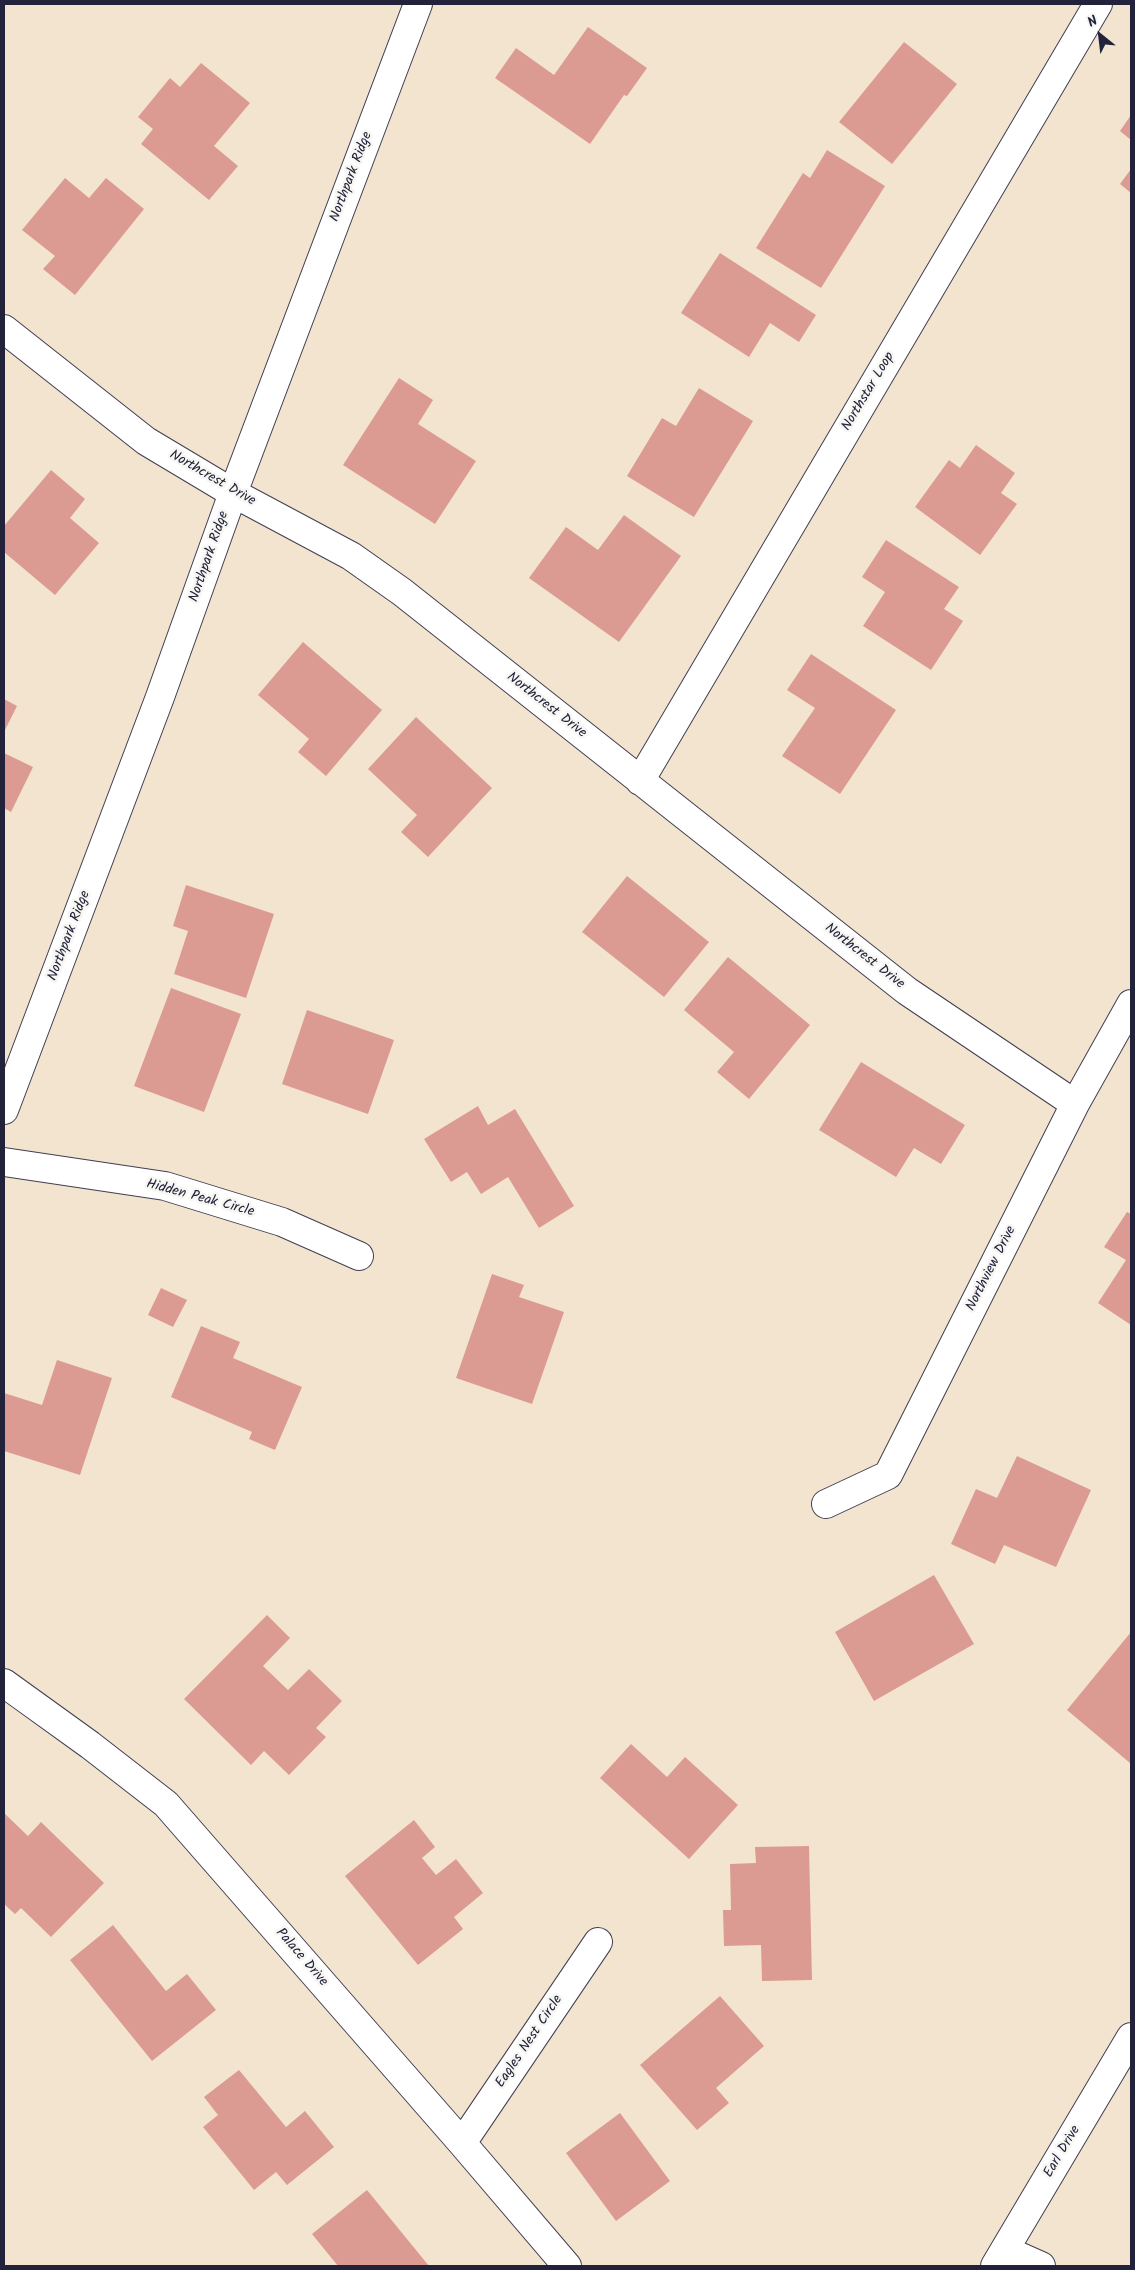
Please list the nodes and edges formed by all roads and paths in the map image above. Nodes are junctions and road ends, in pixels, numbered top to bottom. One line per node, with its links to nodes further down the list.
1 (418, 4): 4 (street, Northpark Ridge)
2 (1098, 4): 5 (street, Northstar Loop)
3 (4, 329): 4 (street, Northcrest Drive)
4 (233, 494): 5 (street, Northcrest Drive); 8 (street, Northpark Ridge)
5 (640, 781): 7 (street, Northcrest Drive)
6 (1131, 1004): 7 (street, Northview Drive)
7 (1075, 1104): 11 (street, Northview Drive)
8 (4, 1110)
9 (4, 1162): 10 (street, Hidden Peak Circle)
10 (359, 1256)
11 (826, 1504)
12 (4, 1683): 15 (street, Palace Drive)
13 (598, 1942): 15 (street, Eagles Nest Circle)
14 (1131, 2037): 16 (street, Earl Drive)
15 (462, 2142): 17 (street, Palace Drive)
16 (1000, 2258): 18 (street)
17 (567, 2266)
18 (1040, 2266)

